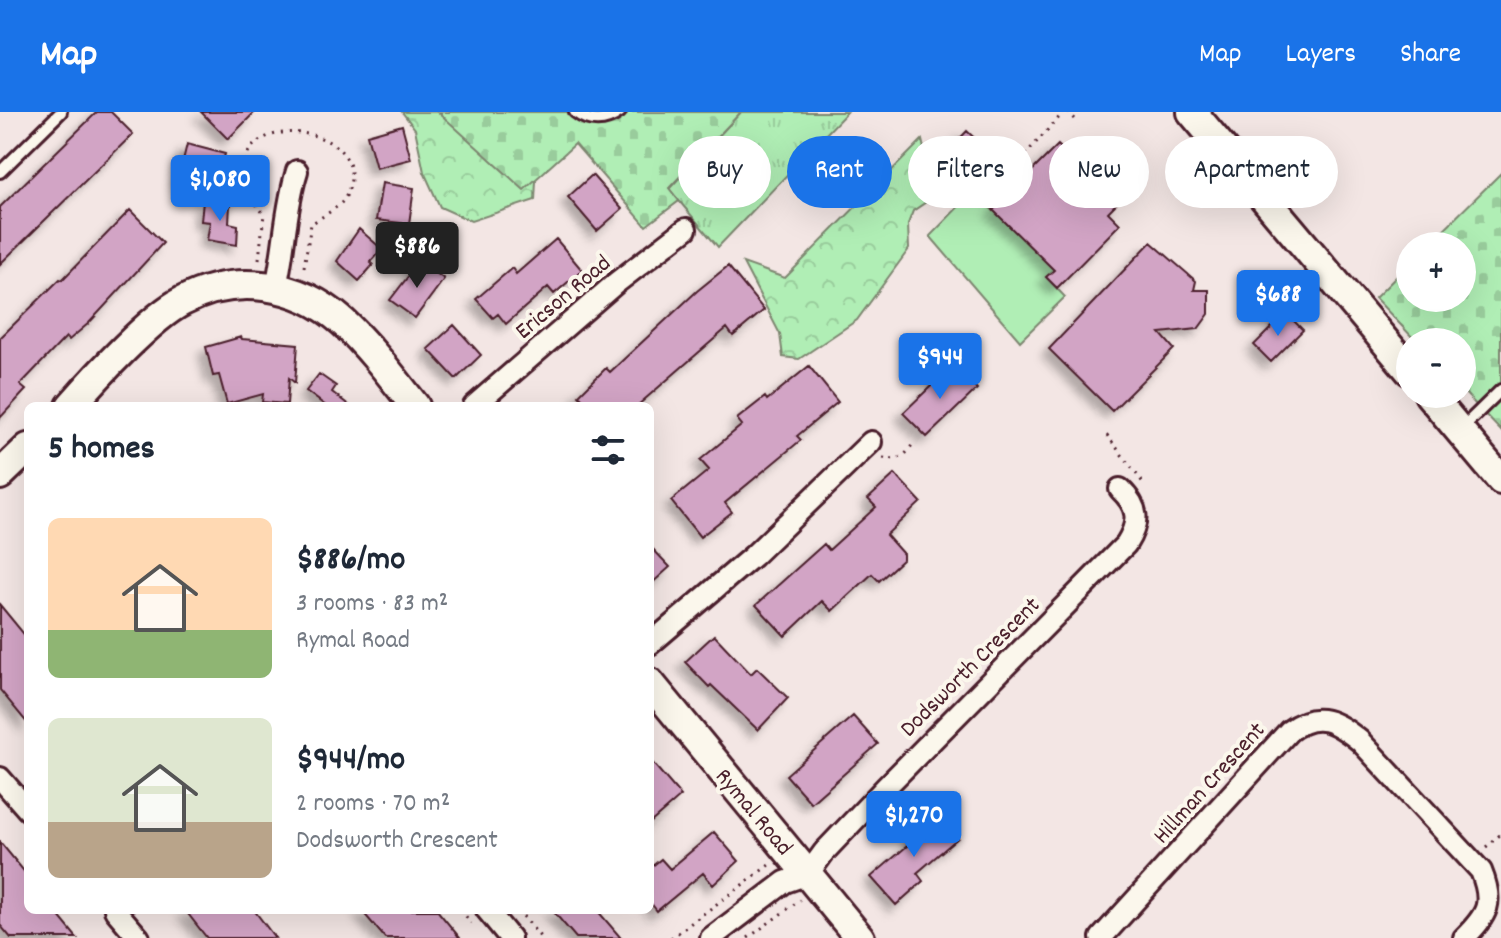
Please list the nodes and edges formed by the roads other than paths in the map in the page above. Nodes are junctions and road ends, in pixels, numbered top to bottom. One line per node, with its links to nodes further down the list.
1 (61, 112): 6 (lane)
2 (575, 112): 3 (lane)
3 (620, 112)
4 (1192, 112): 9 (street)
5 (297, 171): 8 (street)
6 (0, 172)
7 (686, 229): 13 (street, Ericson Road)
8 (276, 287): 11 (street); 12 (street)
9 (1396, 354)
10 (1501, 390): 15 (lane)
11 (75, 402)
12 (412, 402)
13 (479, 402)
14 (1441, 408): 15 (street)
15 (1459, 430): 19 (street)
16 (877, 450): 21 (street)
17 (24, 452): 18 (street)
18 (0, 475)
19 (1501, 480)
20 (1120, 489): 25 (street, Dodsworth Crescent)
21 (654, 641)
22 (654, 688): 25 (street, Rymal Road)
23 (0, 778): 24 (street)
24 (24, 805)
25 (804, 887): 30 (street); 31 (street, Rymal Road)
26 (118, 914): 28 (street)
27 (490, 914): 29 (street)
28 (139, 938)
29 (510, 938)
30 (711, 938)
31 (860, 938)
32 (1101, 938): 33 (street, Hillman Crescent)
33 (1464, 938)

